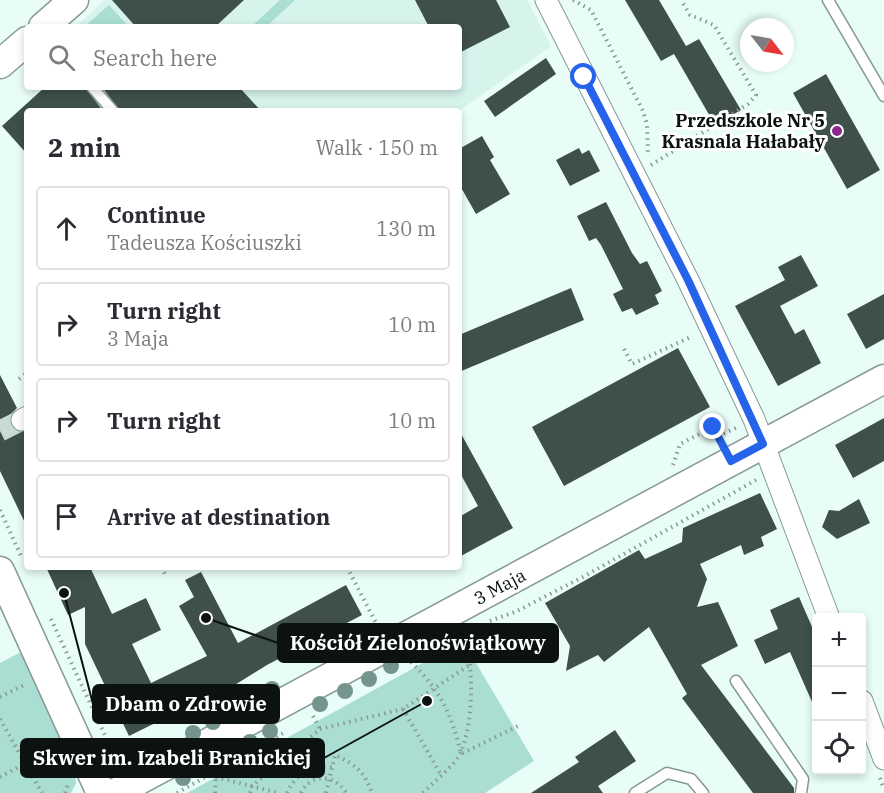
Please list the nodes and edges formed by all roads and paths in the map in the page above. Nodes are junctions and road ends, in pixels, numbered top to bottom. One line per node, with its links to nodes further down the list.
1 (74, 0): 6 (street)
2 (546, 0): 12 (street)
3 (573, 0): 4 (path)
4 (681, 0)
5 (828, 0): 10 (lane)
6 (46, 24)
7 (24, 44): 8 (street)
8 (0, 64)
9 (95, 90): 11 (lane)
10 (884, 96)
11 (110, 108)
12 (710, 328): 13 (path); 17 (street)
13 (624, 349)
14 (24, 375): 15 (path)
15 (19, 379)
16 (884, 379): 17 (street, 3 Maja)
17 (763, 444): 19 (street, 3 Maja); 20 (street)
18 (672, 468): 19 (path)
19 (737, 473): 20 (path); 29 (path); 58 (street, 3 Maja)
20 (764, 480): 27 (street)
21 (0, 510): 22 (path)
22 (13, 569): 57 (street)
23 (163, 570): 25 (path)
24 (349, 570): 30 (path)
25 (165, 574)
26 (48, 613): 45 (path)
27 (827, 613)
28 (384, 622): 30 (path)
29 (483, 623)
30 (377, 626): 32 (path)
31 (474, 628): 34 (path)
32 (367, 631)
33 (411, 662): 37 (path)
34 (471, 664): 37 (path); 46 (path)
35 (736, 681): 70 (lane)
36 (27, 683): 38 (path)
37 (433, 689): 39 (path); 46 (path)
38 (0, 697)
39 (404, 709): 44 (path); 51 (path)
40 (866, 714): 47 (street)
41 (313, 716): 44 (path)
42 (0, 719): 48 (path)
43 (518, 726): 46 (path)
44 (320, 729): 55 (path)
45 (146, 749)
46 (461, 754): 51 (path)
47 (884, 759)
48 (24, 764): 52 (path); 56 (path)
49 (332, 767): 54 (path); 62 (path); 66 (path)
50 (213, 771): 53 (path)
51 (441, 775): 67 (path)
52 (0, 777)
53 (216, 777): 55 (path); 59 (path)
54 (329, 779): 63 (path); 64 (path); 65 (path)
55 (252, 786): 60 (path); 61 (path)
56 (42, 793)
57 (101, 793)
58 (115, 793)
59 (215, 793)
60 (250, 793)
61 (277, 793)
62 (287, 793)
63 (301, 793)
64 (326, 793)
65 (346, 793)
66 (372, 793)
67 (423, 793)
68 (634, 793): 69 (lane)
69 (703, 793)
70 (801, 793)

